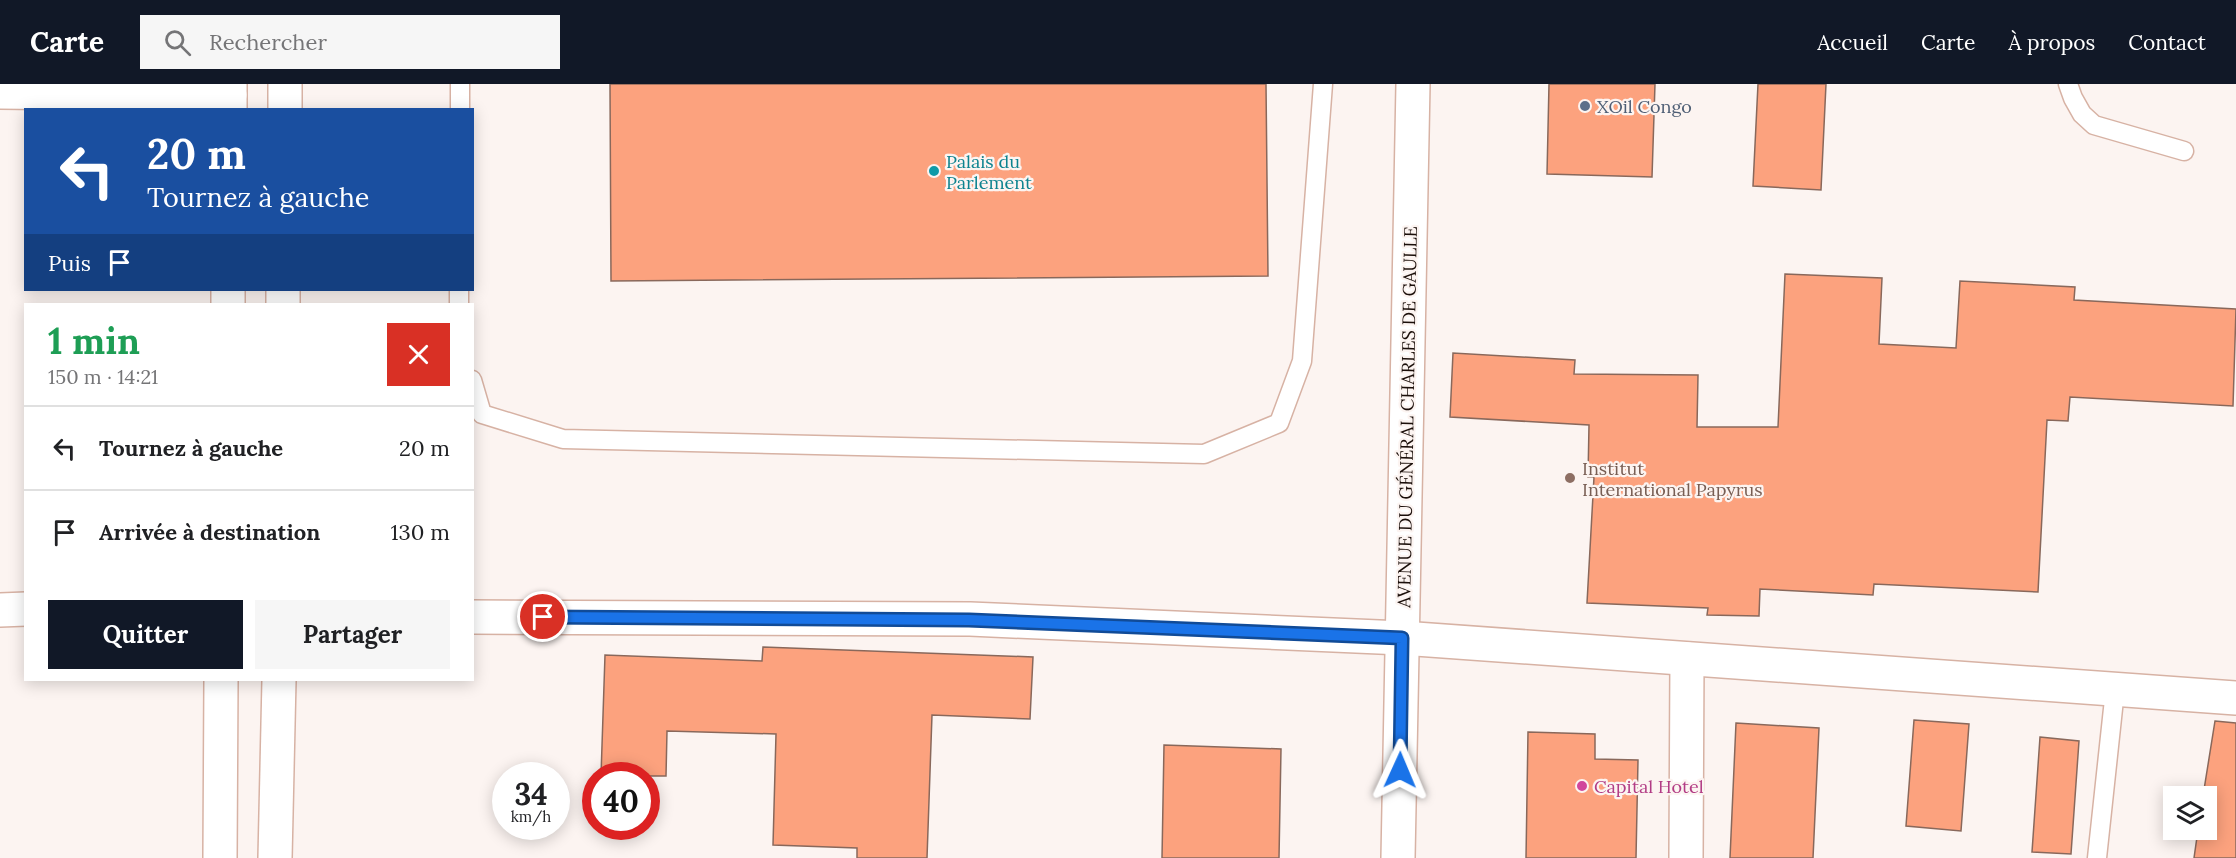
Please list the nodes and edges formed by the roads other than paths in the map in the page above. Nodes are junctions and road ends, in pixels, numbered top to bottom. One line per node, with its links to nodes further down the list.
1 (285, 84): 8 (street)
2 (460, 84): 9 (lane)
3 (1323, 84): 11 (lane)
4 (1413, 84): 15 (street, AVENUE DU GÉNÉRAL CHARLES DE GAULLE)
5 (2068, 84): 10 (lane)
6 (0, 92): 7 (street)
7 (230, 96)
8 (285, 108)
9 (460, 108)
10 (2184, 151)
11 (474, 387)
12 (24, 609): 13 (street)
13 (0, 610)
14 (474, 617): 15 (street)
15 (1402, 638): 16 (street); 23 (street, AVENUE DU GÉNÉRAL CHARLES DE GAULLE)
16 (1687, 659): 19 (street); 24 (street)
17 (221, 681): 21 (street)
18 (279, 681): 22 (street)
19 (2115, 690): 20 (street); 25 (lane)
20 (2236, 698)
21 (220, 858)
22 (275, 858)
23 (1398, 858)
24 (1686, 858)
25 (2097, 858)

